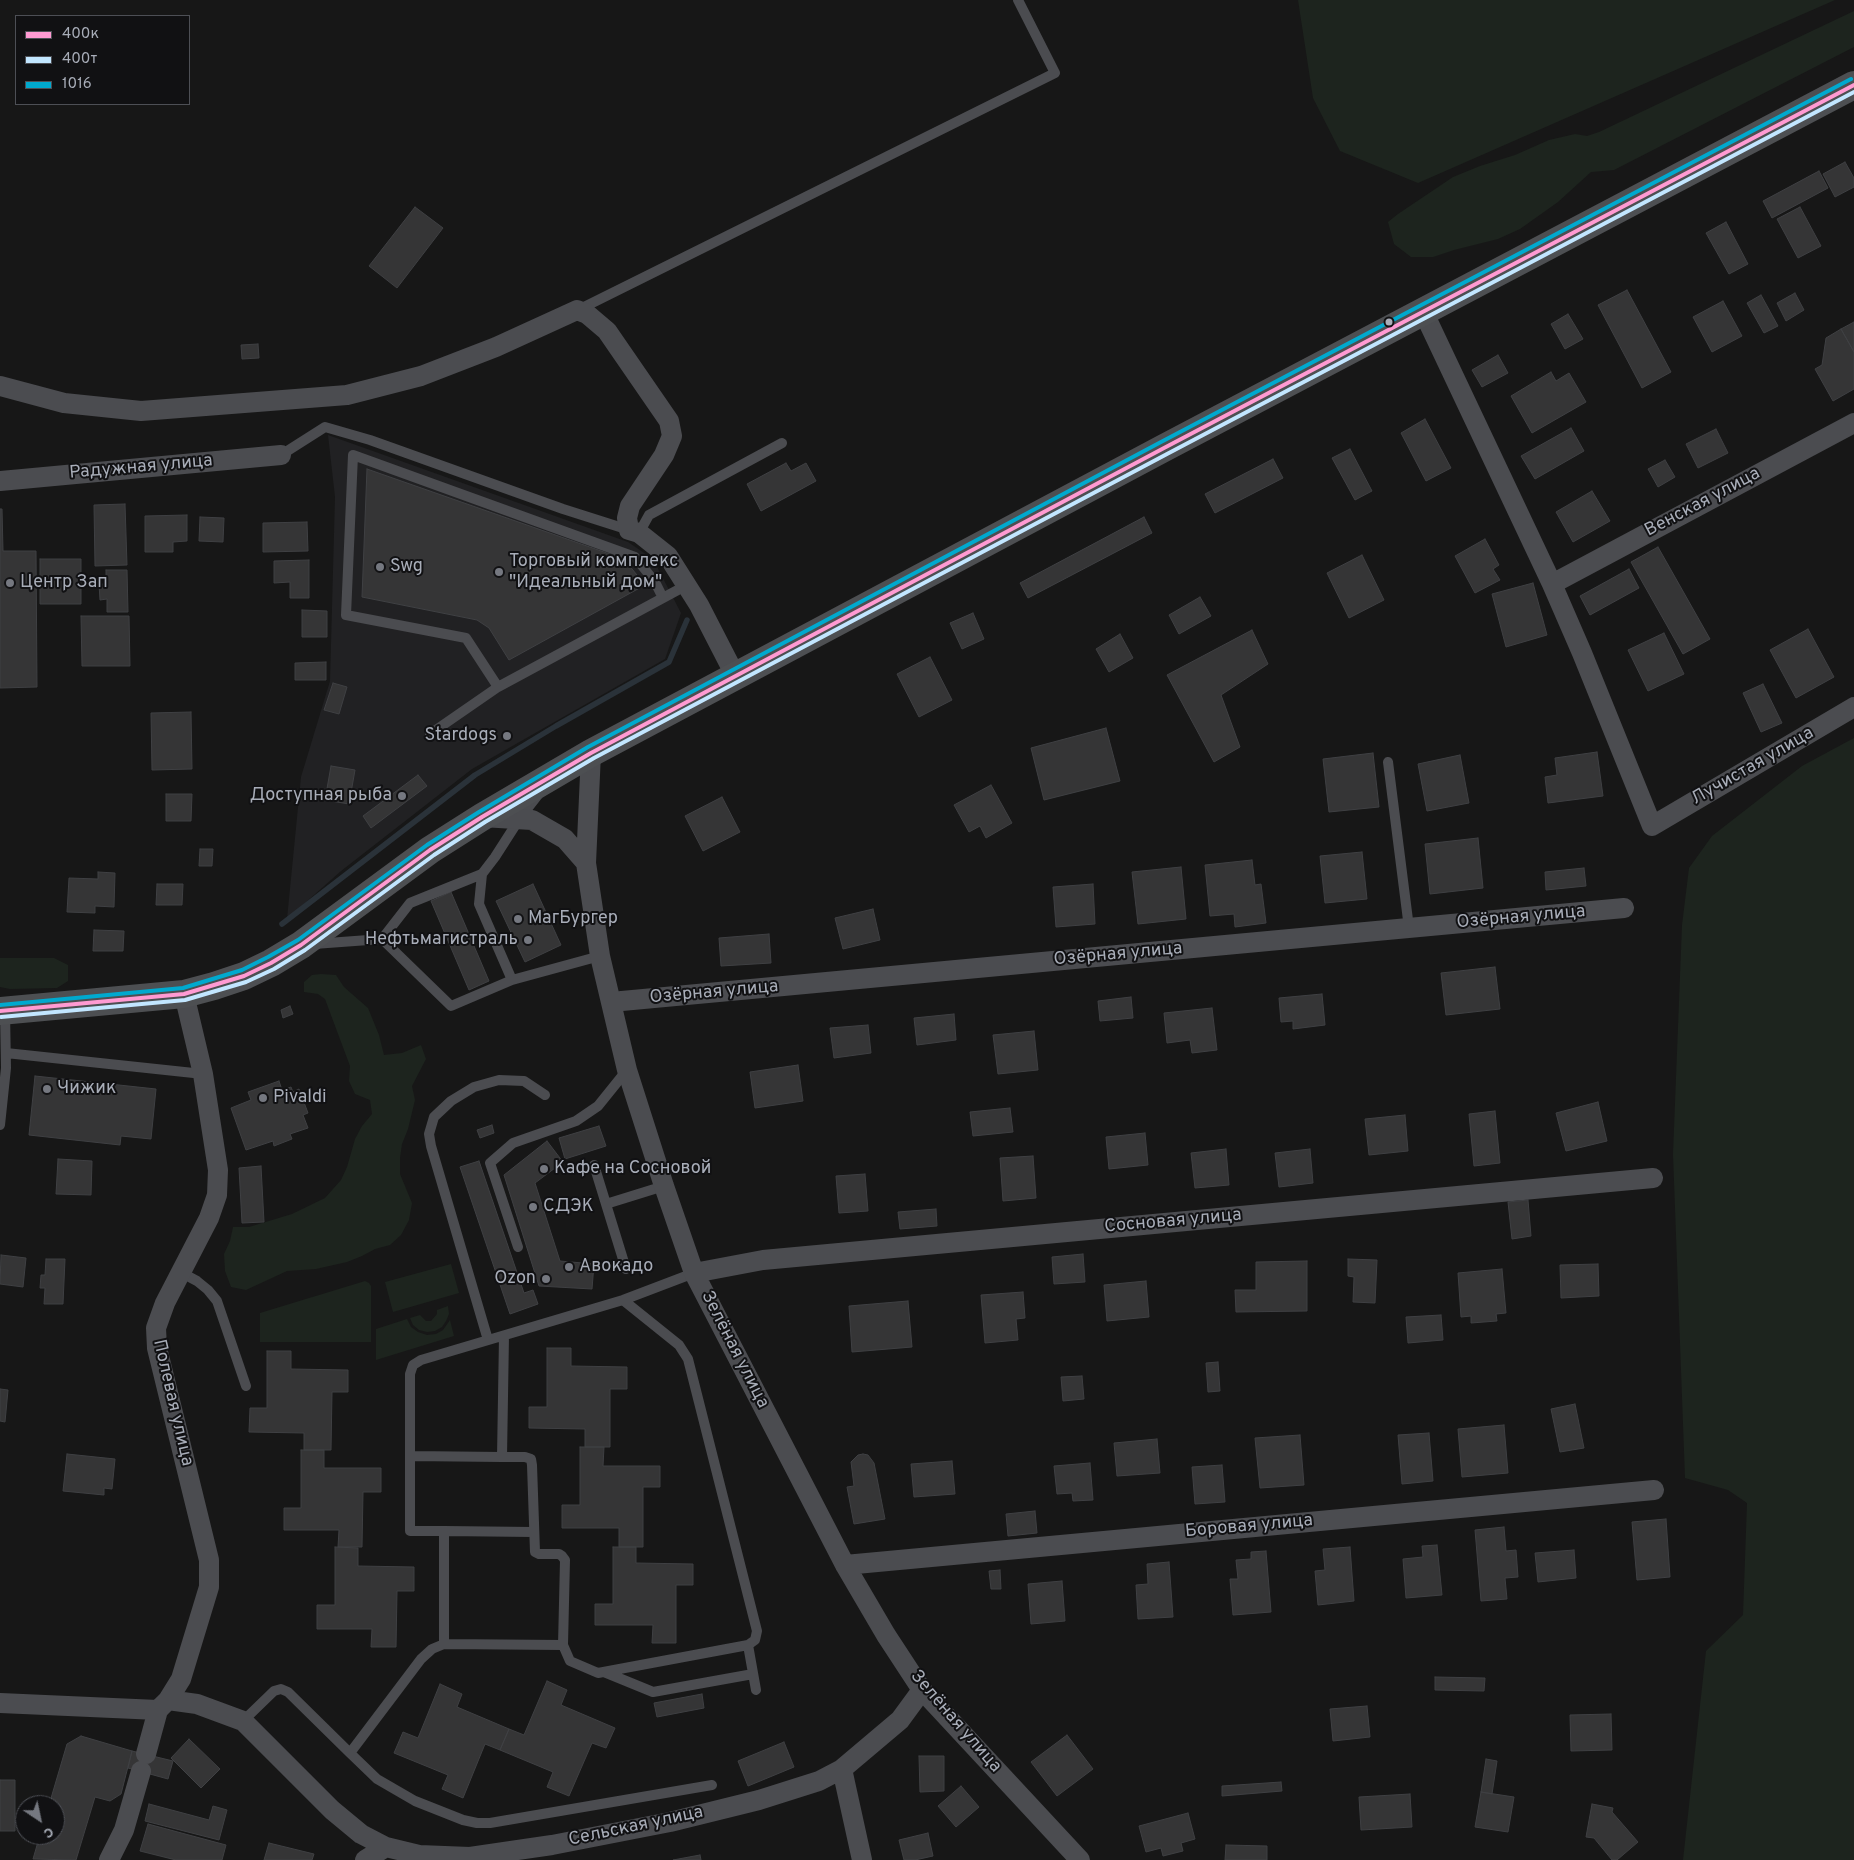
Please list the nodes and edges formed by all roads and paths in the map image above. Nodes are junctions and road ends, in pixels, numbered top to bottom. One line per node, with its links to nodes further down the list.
1 (1018, 0): 3 (lane)
2 (1854, 85): 4 (main road)
3 (577, 310): 5 (street); 10 (street)
4 (1423, 311): 11 (street); 14 (main road)
5 (0, 386)
6 (1854, 423): 11 (street, Венская улица)
7 (782, 443): 10 (lane)
8 (281, 455): 9 (street, Радужная улица); 10 (lane)
9 (0, 480)
10 (634, 532): 12 (street)
11 (1552, 584): 16 (street, Лучистая улица)
12 (687, 585): 13 (lane); 14 (street)
13 (663, 598): 15 (lane); 15 (lane)
14 (736, 675): 18 (main road)
15 (498, 687): 17 (lane)
16 (1854, 707)
17 (430, 734)
18 (591, 753): 20 (main road); 23 (street, Зелёная улица)
19 (1388, 762): 26 (lane)
20 (555, 773): 21 (main road); 22 (lane)
21 (482, 817): 22 (street); 28 (main road)
22 (520, 818): 23 (street); 24 (lane)
23 (586, 863): 29 (street, Зелёная улица)
24 (482, 874): 27 (lane); 30 (lane)
25 (1624, 908): 26 (street, Озёрная улица)
26 (1409, 928): 32 (street, Озёрная улица)
27 (382, 939): 28 (lane); 30 (lane)
28 (301, 945): 31 (main road)
29 (600, 956): 30 (lane); 32 (street, Зелёная улица)
30 (512, 980)
31 (184, 994): 33 (main road); 37 (street, Полевая улица)
32 (611, 1002): 36 (street, Зелёная улица)
33 (2, 1011): 34 (lane)
34 (6, 1053): 35 (lane); 37 (lane)
35 (3, 1069): 39 (lane)
36 (627, 1070): 42 (street, Зелёная улица); 44 (lane)
37 (203, 1074): 46 (street, Полевая улица)
38 (545, 1095): 50 (lane)
39 (0, 1124)
40 (594, 1165): 43 (lane)
41 (1653, 1178): 47 (street, Сосновая улица)
42 (664, 1186): 43 (lane); 47 (street, Зелёная улица)
43 (606, 1204): 45 (lane)
44 (518, 1247)
45 (626, 1269)
46 (182, 1273): 51 (lane); 66 (street, Полевая улица)
47 (694, 1273): 48 (lane); 57 (street, Зелёная улица)
48 (623, 1300): 49 (lane); 60 (lane)
49 (504, 1336): 50 (lane); 53 (lane)
50 (488, 1340): 52 (lane)
51 (246, 1386)
52 (410, 1456): 53 (lane); 55 (lane)
53 (502, 1457): 56 (lane)
54 (1654, 1490): 57 (street, Боровая улица)
55 (444, 1531): 56 (lane); 58 (lane)
56 (533, 1532): 59 (lane)
57 (844, 1565): 64 (street, Зелёная улица)
58 (444, 1644): 59 (lane); 68 (lane)
59 (563, 1645): 61 (lane)
60 (748, 1646): 61 (lane); 62 (lane)
61 (604, 1672): 62 (lane)
62 (753, 1674): 63 (lane)
63 (756, 1690)
64 (922, 1690): 69 (street, Сельская улица); 76 (street, Зелёная улица)
65 (1, 1703): 66 (street)
66 (163, 1705): 67 (street, Сельская улица); 73 (street, Полевая улица)
67 (244, 1721): 68 (lane); 71 (street, Сельская улица)
68 (350, 1753): 70 (lane)
69 (842, 1769): 72 (street, Сельская улица); 75 (street)
70 (712, 1785)
71 (386, 1847): 72 (street, Сельская улица); 74 (street)
72 (550, 1852)
73 (109, 1860)
74 (365, 1860)
75 (862, 1860)
76 (1080, 1860)

